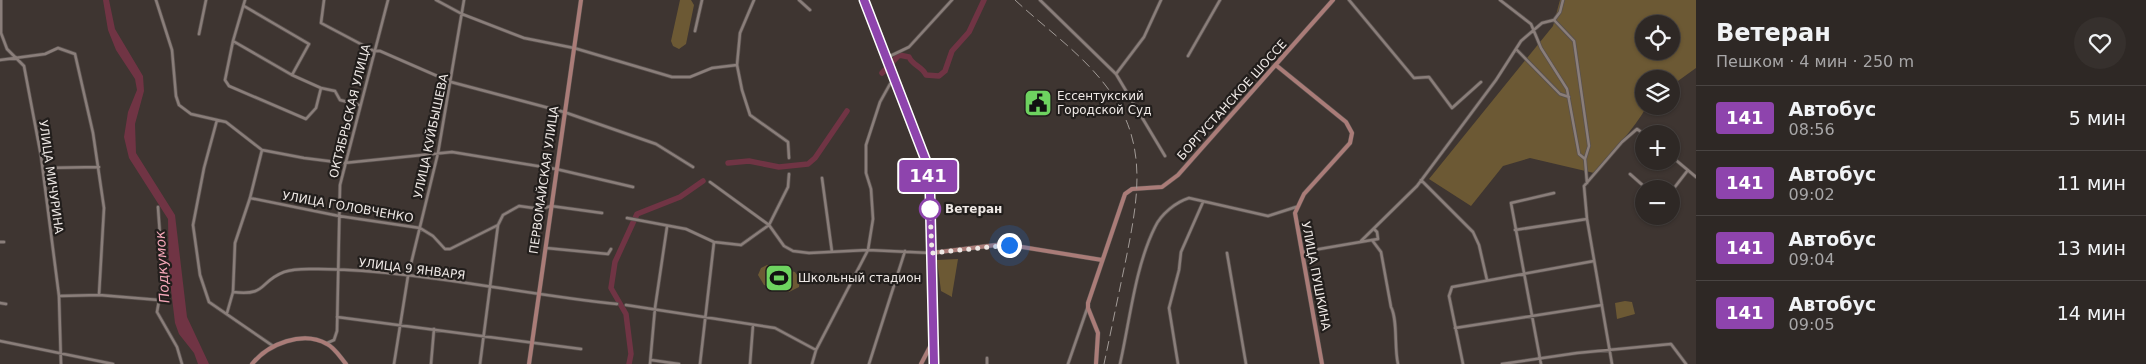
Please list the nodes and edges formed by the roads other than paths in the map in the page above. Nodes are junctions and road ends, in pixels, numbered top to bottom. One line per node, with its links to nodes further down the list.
1 (1, 0): 36 (street, УЛИЦА МИЧУРИНА)
2 (156, 0): 50 (street)
3 (206, 0): 30 (street)
4 (245, 0): 23 (street)
5 (324, 0): 34 (street)
6 (388, 0): 34 (street, ОКТЯБРЬСКАЯ УЛИЦА)
7 (436, 0): 26 (street)
8 (464, 0): 26 (street, УЛИЦА КУЙБЫШЕВА)
9 (581, 0): 32 (street, ПЕРВОМАЙСКАЯ УЛИЦА)
10 (702, 0): 29 (street)
11 (754, 0): 39 (street)
12 (799, 0): 25 (street)
13 (864, 0): 37 (street)
14 (952, 0): 37 (street)
15 (1040, 0): 24 (street)
16 (1049, 0): 24 (street)
17 (1162, 0): 41 (street)
18 (1220, 0): 35 (street)
19 (1333, 0): 40 (street, БОРГУСТАНСКОЕ ШОССЕ)
20 (1349, 0): 45 (street)
21 (1500, 0): 28 (street)
22 (1563, 0): 27 (street)
23 (244, 5): 31 (street); 42 (street)
24 (1046, 5): 41 (street)
25 (810, 10)
26 (462, 14): 32 (street); 44 (street, УЛИЦА КУЙБЫШЕВА)
27 (1554, 20): 28 (street); 56 (street)
28 (1535, 30): 33 (street); 47 (street)
29 (694, 31)
30 (199, 34)
31 (233, 41): 42 (street); 46 (street)
32 (574, 48): 39 (street); 49 (street, ПЕРВОМАЙСКАЯ УЛИЦА)
33 (1516, 49): 47 (street); 68 (street)
34 (374, 51): 44 (street); 48 (street, ОКТЯБРЬСКАЯ УЛИЦА)
35 (1188, 56)
36 (18, 57): 38 (street); 59 (street); 61 (street, УЛИЦА МИЧУРИНА)
37 (886, 58): 43 (street)
38 (0, 60)
39 (737, 65): 55 (street)
40 (1277, 66): 79 (street, УЛИЦА ПУШКИНА); 103 (street, БОРГУСТАНСКОЕ ШОССЕ)
41 (1116, 74): 54 (street)
42 (292, 75): 46 (street)
43 (895, 81): 97 (street); 101 (street)
44 (451, 82): 49 (street); 53 (street, УЛИЦА КУЙБЫШЕВА)
45 (1481, 82)
46 (321, 88): 48 (street)
47 (1569, 97): 56 (street)
48 (359, 105): 57 (street, ОКТЯБРЬСКАЯ УЛИЦА)
49 (564, 112): 60 (street); 62 (street, ПЕРВОМАЙСКАЯ УЛИЦА)
50 (217, 120): 52 (street); 122 (street)
51 (1635, 131): 72 (street)
52 (262, 150): 57 (street); 75 (street)
53 (438, 152): 57 (street); 62 (street); 87 (street, УЛИЦА КУЙБЫШЕВА)
54 (1166, 156)
55 (789, 158)
56 (1585, 159): 72 (street)
57 (344, 163): 81 (street, ОКТЯБРЬСКАЯ УЛИЦА)
58 (1680, 163): 63 (street)
59 (100, 167): 61 (street); 111 (street)
60 (693, 167)
61 (43, 168): 113 (street, УЛИЦА МИЧУРИНА)
62 (556, 169): 73 (street); 77 (street, ПЕРВОМАЙСКАЯ УЛИЦА)
63 (1688, 170): 67 (street); 70 (street)
64 (789, 174): 85 (street)
65 (1630, 174): 69 (street)
66 (822, 178): 98 (street)
67 (1696, 178)
68 (1421, 180): 88 (street); 108 (street)
69 (1636, 180)
70 (1680, 180)
71 (710, 182): 85 (street)
72 (1585, 185): 83 (street)
73 (633, 187)
74 (1554, 193): 89 (street)
75 (250, 198): 81 (street, УЛИЦА ГОЛОВЧЕНКО); 110 (street)
76 (1203, 202): 79 (street); 162 (street); 163 (street)
77 (551, 206): 80 (street, УЛИЦА ГОЛОВЧЕНКО); 84 (street, УЛИЦА ГОЛОВЧЕНКО); 95 (street, ПЕРВОМАЙСКАЯ УЛИЦА)
78 (158, 207): 114 (street)
79 (1296, 208): 100 (street, УЛИЦА ПУШКИНА)
80 (602, 213)
81 (338, 216): 87 (street, УЛИЦА ГОЛОВЧЕНКО); 105 (street, ОКТЯБРЬСКАЯ УЛИЦА)
82 (627, 218): 86 (street)
83 (1587, 219): 89 (street); 104 (street)
84 (498, 224): 87 (street, УЛИЦА ГОЛОВЧЕНКО); 109 (street)
85 (769, 225): 94 (street); 98 (street)
86 (667, 226): 94 (street); 120 (street)
87 (420, 228): 107 (street, УЛИЦА КУЙБЫШЕВА)
88 (1374, 229): 90 (street); 91 (street)
89 (1515, 230): 106 (street)
90 (1372, 240): 91 (street); 166 (street)
91 (1361, 241): 100 (street)
92 (0, 242): 93 (street)
93 (4, 242)
94 (714, 242): 125 (street)
95 (545, 248): 96 (street); 112 (street, ПЕРВОМАЙСКАЯ УЛИЦА)
96 (611, 249)
97 (868, 250): 98 (street); 99 (street); 138 (street)
98 (832, 252)
99 (906, 252): 101 (street); 156 (street)
100 (1302, 252): 165 (street, УЛИЦА ПУШКИНА)
101 (932, 253): 103 (street); 132 (street)
102 (1226, 253): 164 (street)
103 (1102, 260): 121 (street)
104 (1594, 261): 106 (street); 119 (street)
105 (337, 269): 107 (street, УЛИЦА 9 ЯНВАРЯ); 110 (street, УЛИЦА 9 ЯНВАРЯ); 124 (street, ОКТЯБРЬСКАЯ УЛИЦА)
106 (1523, 274): 108 (street); 123 (street)
107 (408, 276): 109 (street, УЛИЦА 9 ЯНВАРЯ); 126 (street, УЛИЦА КУЙБЫШЕВА)
108 (1487, 280): 128 (street)
109 (490, 288): 112 (street, УЛИЦА 9 ЯНВАРЯ); 130 (street)
110 (233, 292): 122 (street)
111 (99, 295): 113 (street); 114 (street)
112 (538, 295): 117 (street, УЛИЦА 9 ЯНВАРЯ); 134 (street, ПЕРВОМАЙСКАЯ УЛИЦА)
113 (59, 296): 139 (street, УЛИЦА МИЧУРИНА)
114 (159, 300): 145 (street)
115 (0, 302): 116 (street)
116 (6, 304)
117 (617, 304)
118 (626, 305): 120 (street)
119 (1602, 305): 123 (street); 137 (street)
120 (655, 308): 125 (street); 142 (street)
121 (1088, 308): 160 (street); 161 (street)
122 (227, 314): 135 (street)
123 (1531, 315): 128 (street); 141 (street)
124 (337, 317): 126 (street); 133 (street, ОКТЯБРЬСКАЯ УЛИЦА)
125 (705, 318): 127 (street); 153 (street)
126 (400, 325): 129 (street); 148 (street, УЛИЦА КУЙБЫШЕВА)
127 (753, 325): 138 (street); 154 (street)
128 (1455, 328): 167 (street)
129 (434, 330): 130 (street); 149 (street)
130 (484, 337): 134 (street); 150 (street)
131 (0, 341): 139 (street)
132 (934, 341): 157 (street); 158 (street)
133 (327, 344): 135 (street); 147 (street)
134 (532, 344): 136 (street); 151 (street, ПЕРВОМАЙСКАЯ УЛИЦА)
135 (273, 346): 146 (street)
136 (581, 349)
137 (1610, 349): 141 (street); 170 (street); 171 (street)
138 (816, 350): 155 (street)
139 (62, 352): 143 (street, УЛИЦА МИЧУРИНА); 144 (street)
140 (987, 358): 159 (street)
141 (1540, 358): 168 (street); 169 (street)
142 (650, 362): 152 (street)
143 (61, 364)
144 (114, 364)
145 (182, 364)
146 (252, 364)
147 (346, 364)
148 (394, 364)
149 (431, 364)
150 (480, 364)
151 (530, 364)
152 (679, 364)
153 (700, 364)
154 (750, 364)
155 (812, 364)
156 (869, 364)
157 (921, 364)
158 (934, 364)
159 (986, 364)
160 (1068, 364)
161 (1096, 364)
162 (1120, 364)
163 (1178, 364)
164 (1246, 364)
165 (1322, 364)
166 (1398, 364)
167 (1463, 364)
168 (1502, 364)
169 (1541, 364)
170 (1612, 364)
171 (1686, 364)

